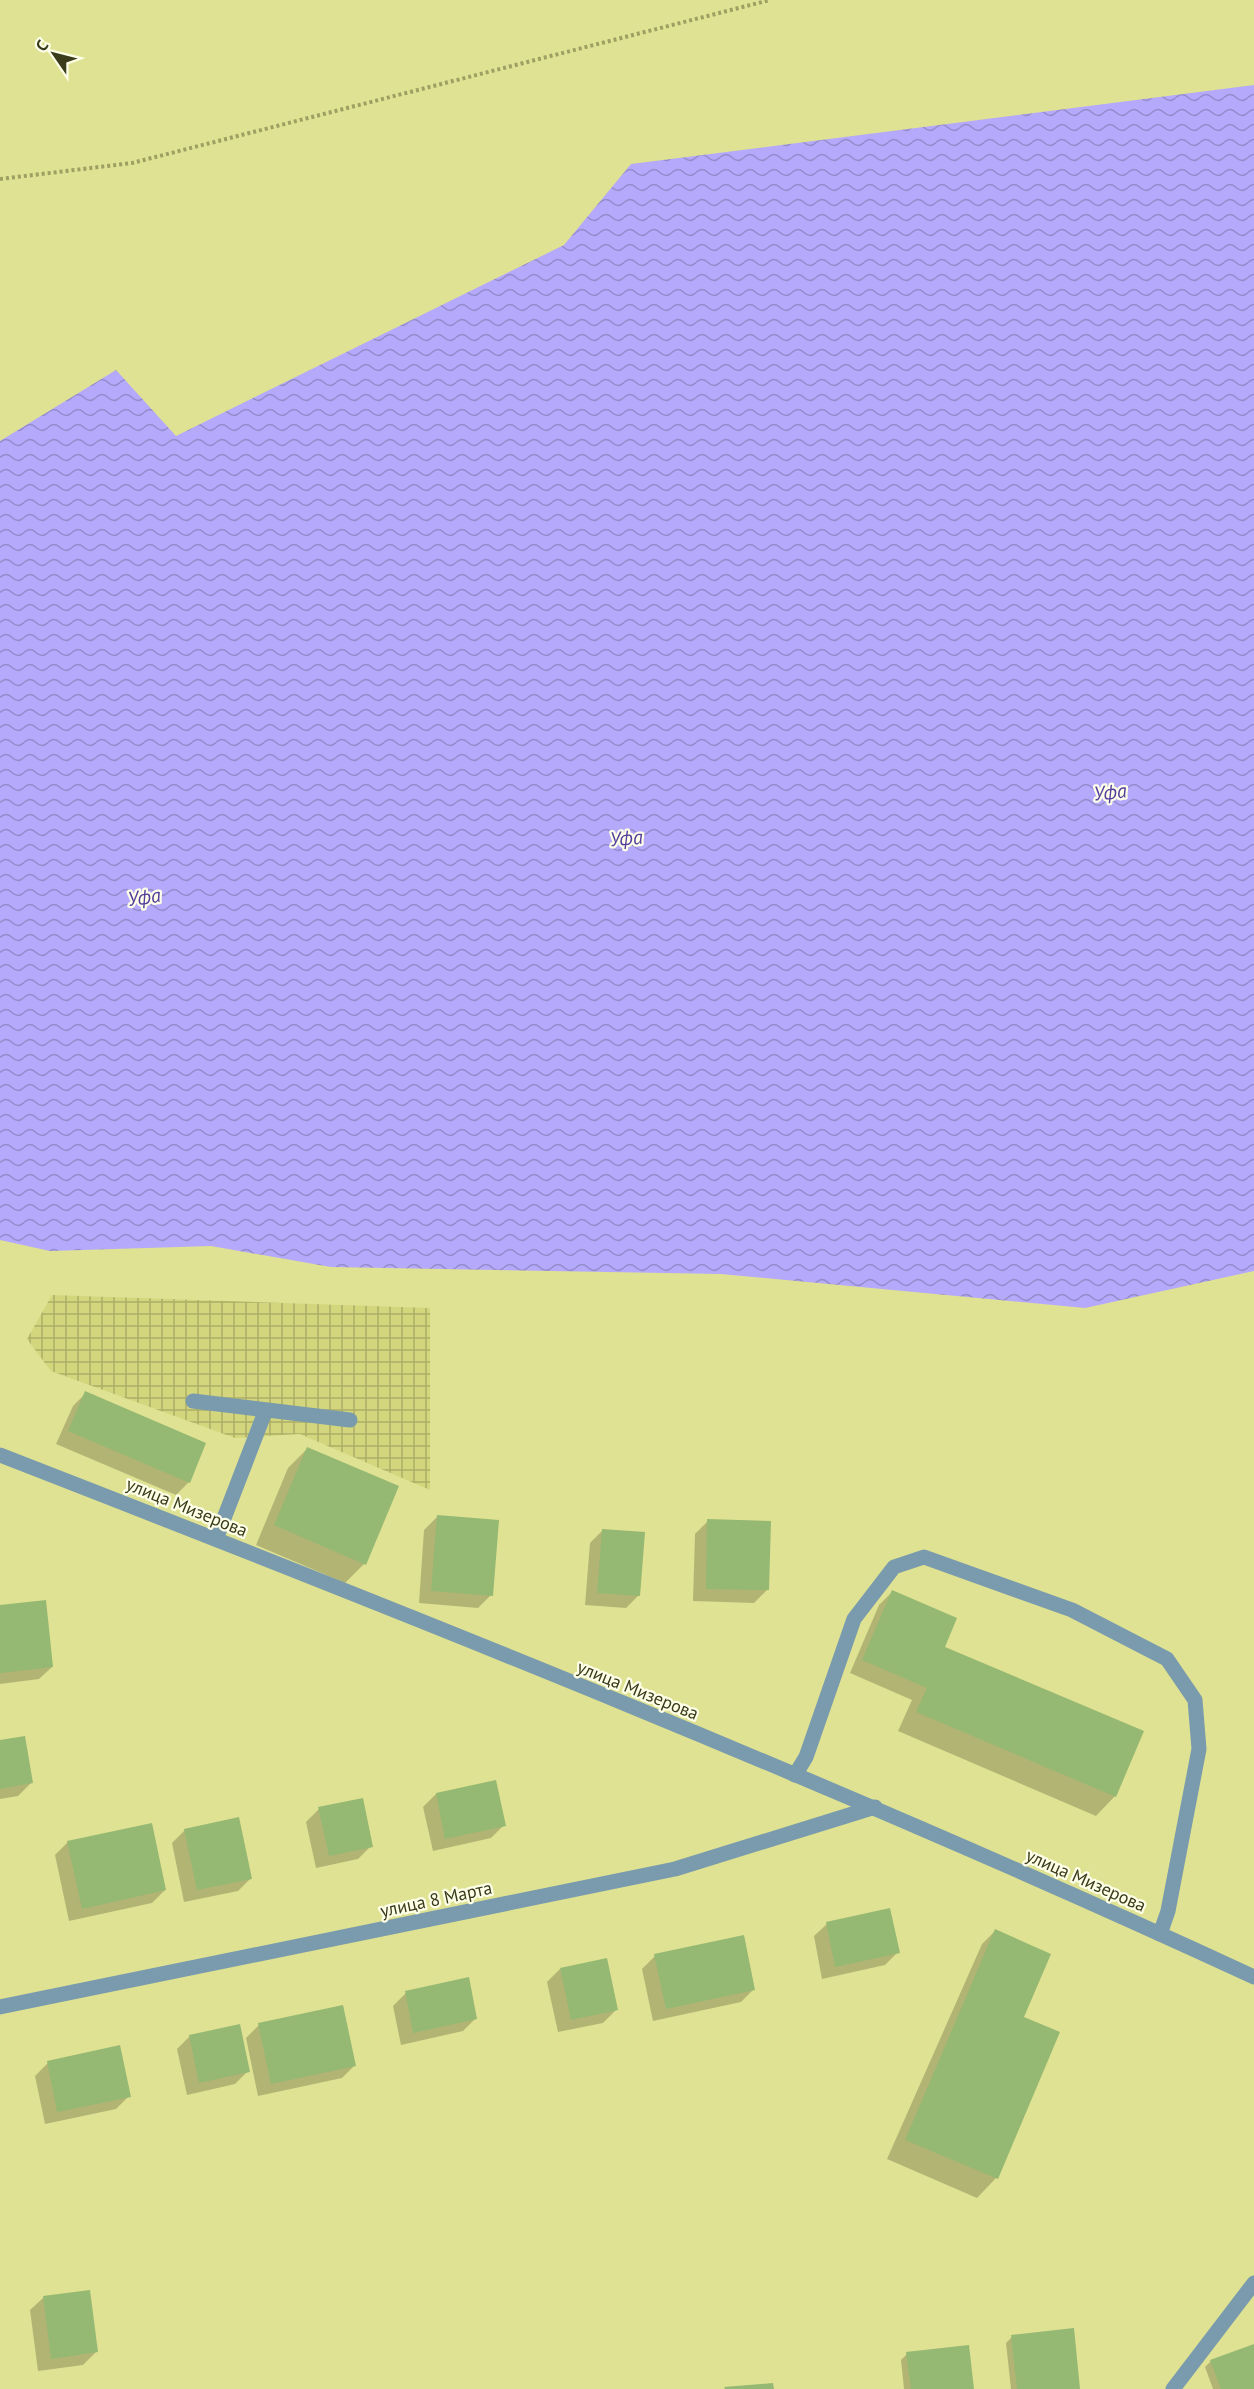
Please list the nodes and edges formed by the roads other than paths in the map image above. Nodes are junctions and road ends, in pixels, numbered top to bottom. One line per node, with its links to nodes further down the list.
1 (193, 1401): 2 (street)
2 (266, 1412): 3 (street); 5 (street)
3 (350, 1420)
4 (0, 1455): 5 (street, улица Мизерова)
5 (216, 1539): 6 (street, улица Мизерова)
6 (795, 1775): 7 (street, улица Мизерова); 8 (street)
7 (875, 1807): 8 (street, улица Мизерова); 10 (street, улица 8 Марта)
8 (1160, 1934): 9 (street, улица Мизерова)
9 (1253, 1974)
10 (0, 2007)
11 (1254, 2283): 12 (street)
12 (1173, 2389)

